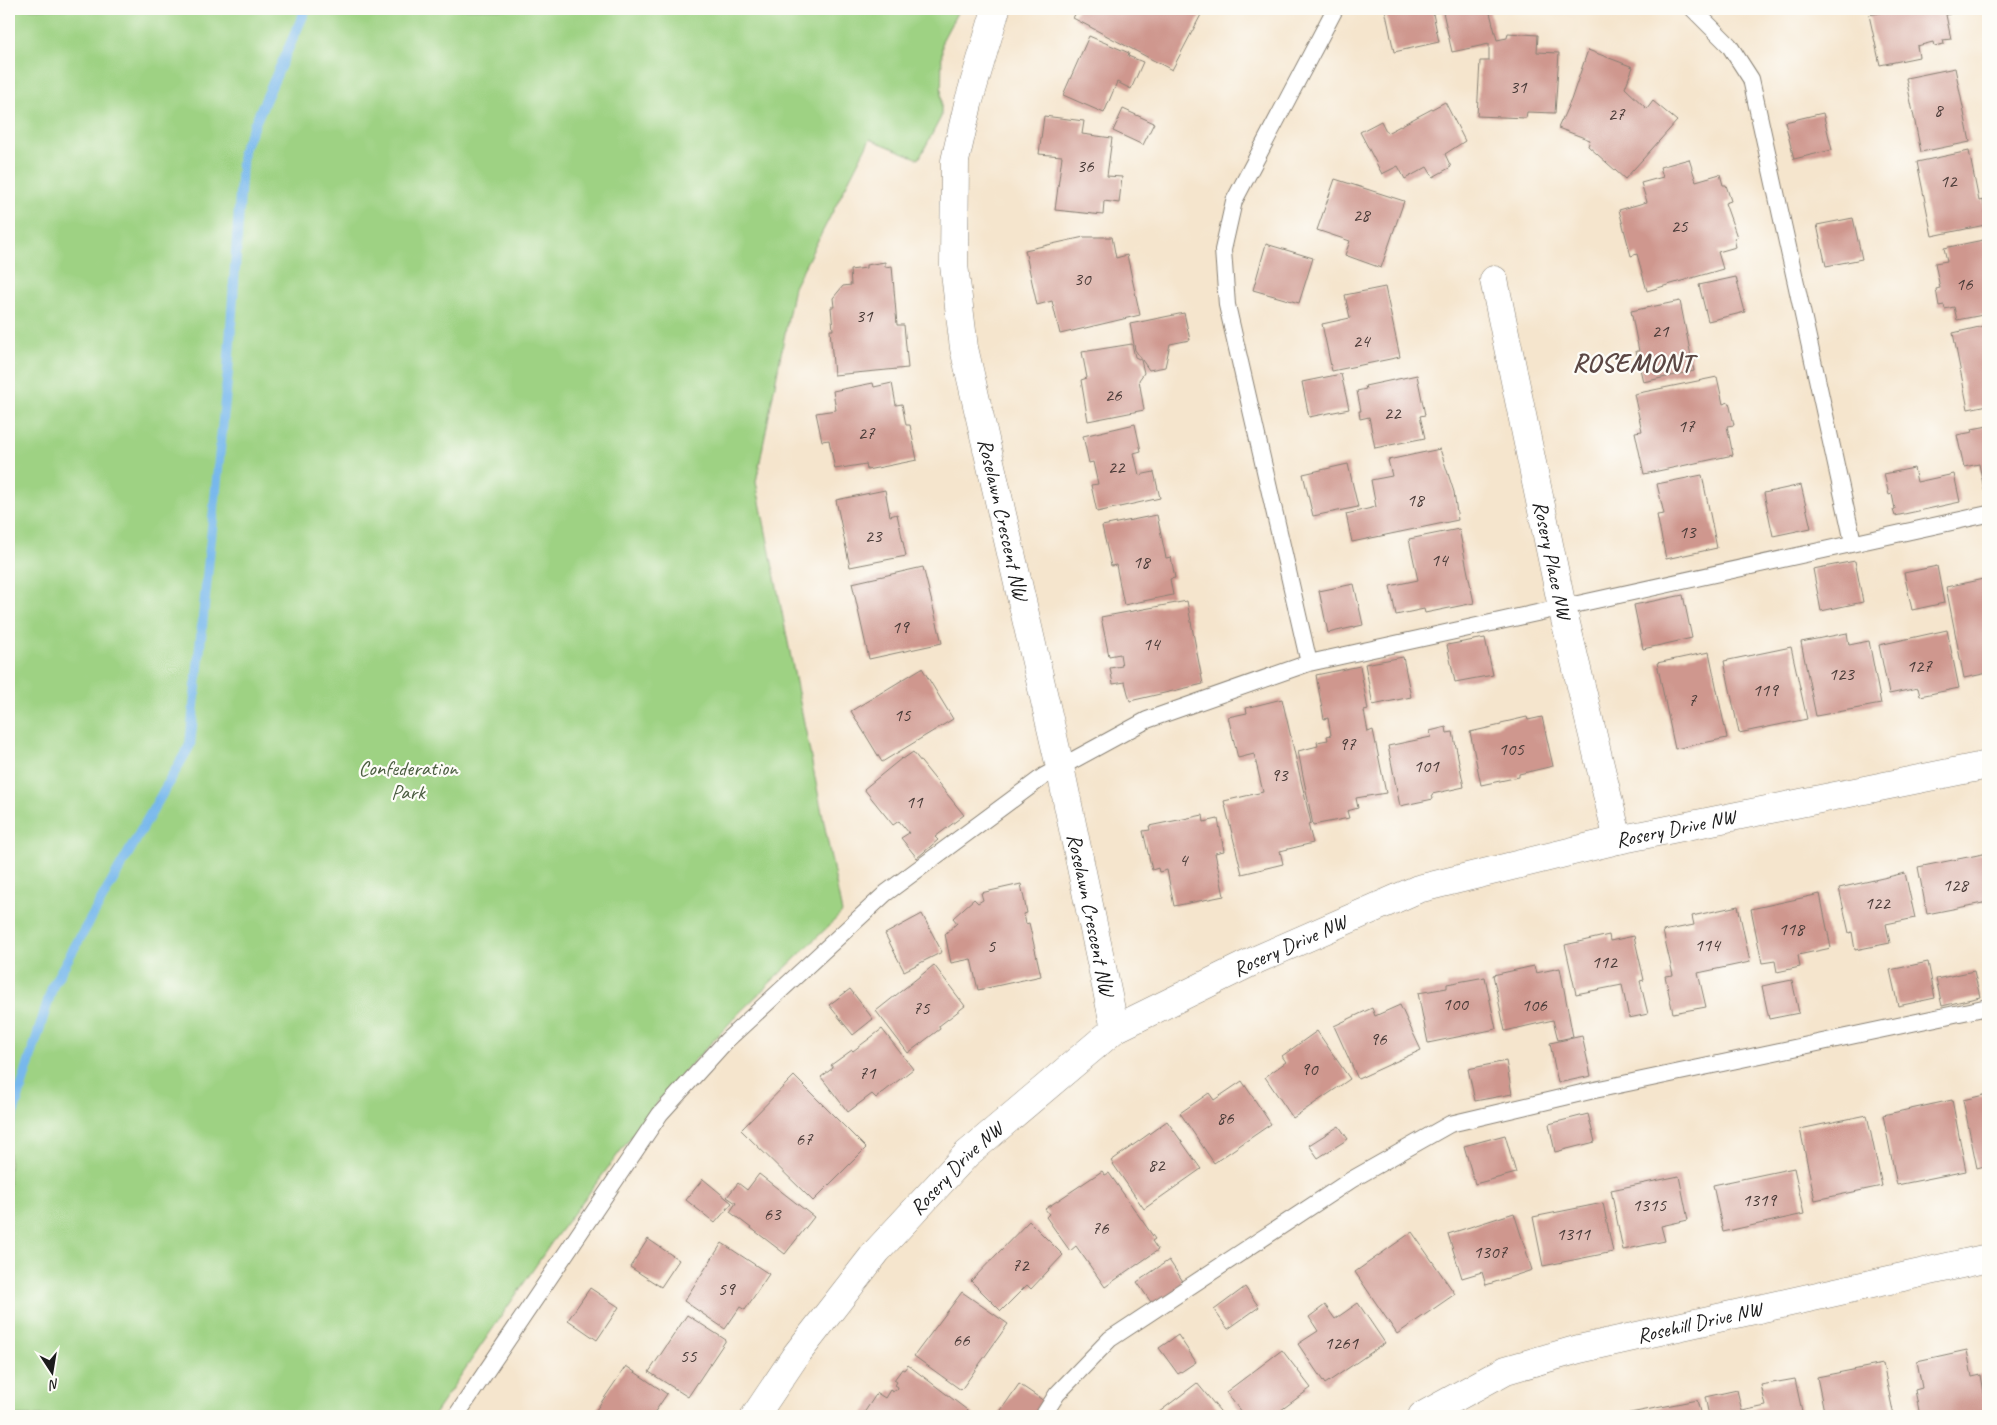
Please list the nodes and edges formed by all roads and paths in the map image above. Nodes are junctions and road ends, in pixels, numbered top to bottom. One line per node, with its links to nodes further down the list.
1 (996, 9): 10 (street, Roselawn Crescent NW)
2 (1334, 9): 8 (lane)
3 (1693, 9): 6 (lane)
4 (1494, 280): 7 (street, Rosery Place NW)
5 (1988, 514): 6 (lane)
6 (1853, 542): 7 (lane)
7 (1562, 607): 8 (lane); 11 (street, Rosery Place NW)
8 (1308, 663): 10 (lane)
9 (1988, 765): 11 (street, Rosery Drive NW)
10 (1060, 767): 13 (street, Roselawn Crescent NW); 16 (lane)
11 (1618, 840): 13 (street, Rosery Drive NW)
12 (1988, 1007): 18 (lane)
13 (1115, 1029): 17 (street, Rosery Drive NW)
14 (1988, 1258): 15 (street, Rosehill Drive NW)
15 (1430, 1415)
16 (456, 1416)
17 (755, 1416)
18 (1043, 1416)

